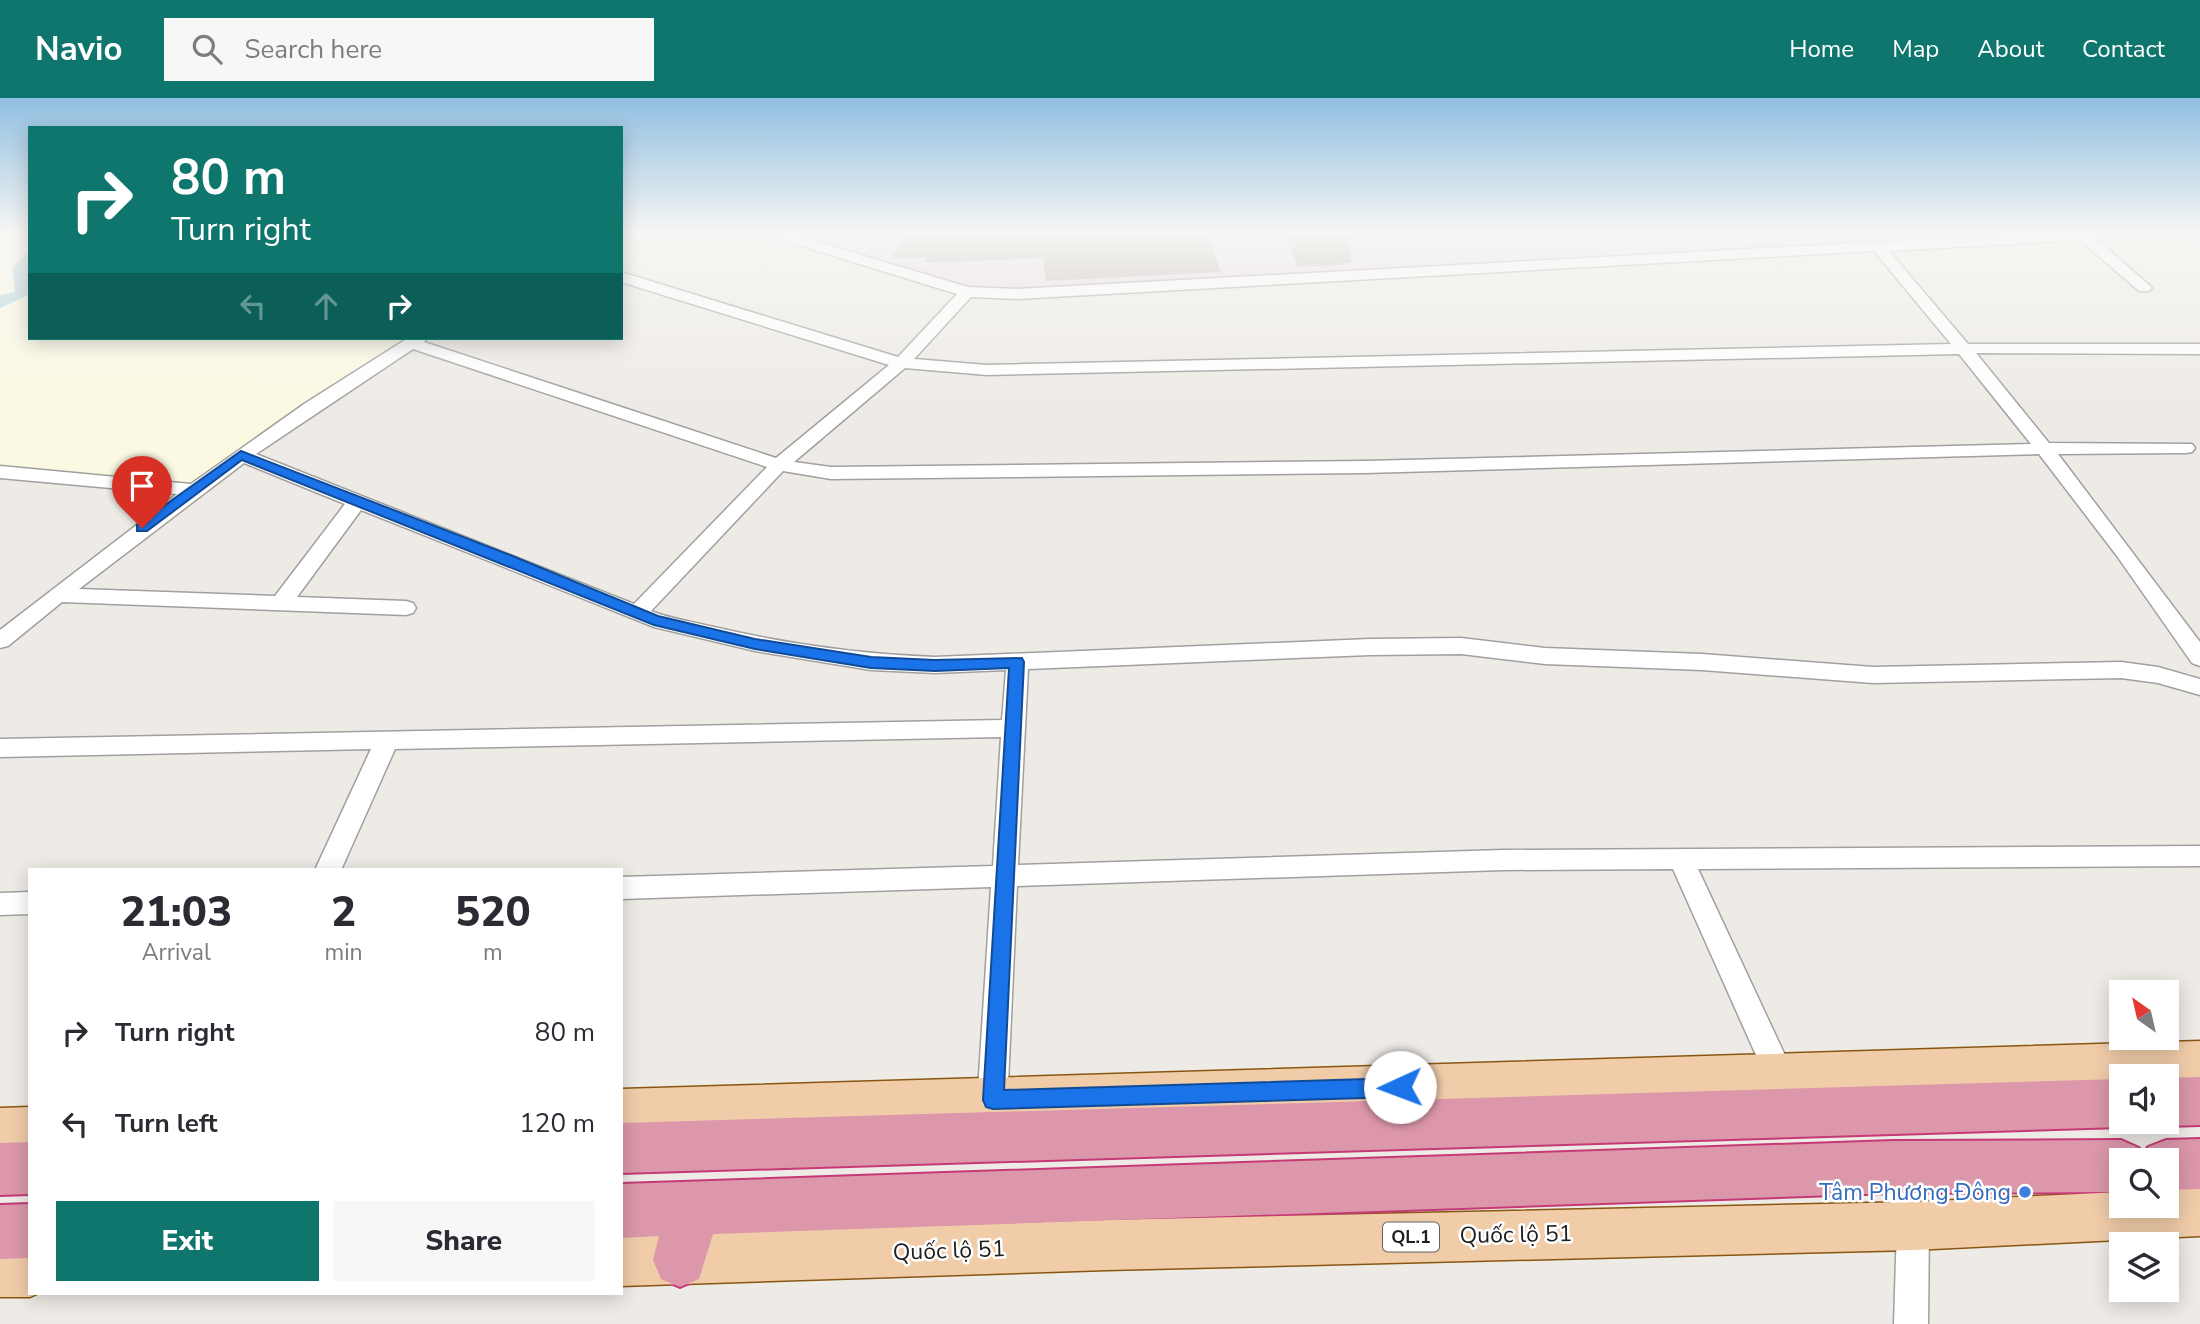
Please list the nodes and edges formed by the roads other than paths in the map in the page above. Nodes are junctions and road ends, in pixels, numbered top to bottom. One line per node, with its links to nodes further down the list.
1 (664, 290): 9 (street)
2 (960, 290): 5 (street)
3 (1085, 290): 5 (street)
4 (1914, 290): 7 (street)
5 (967, 292): 9 (street)
6 (415, 340): 12 (street); 13 (street)
7 (1964, 349): 8 (street); 9 (street); 11 (street)
8 (2200, 349)
9 (901, 363): 13 (street)
10 (2186, 448): 11 (street)
11 (2045, 449): 13 (street); 22 (street)
12 (241, 455): 15 (street); 16 (street)
13 (779, 465): 20 (street)
14 (0, 472): 15 (street)
15 (193, 490): 17 (street)
16 (358, 500): 18 (street); 20 (street)
17 (58, 595): 18 (street); 21 (street)
18 (281, 603): 19 (street)
19 (406, 608)
20 (636, 612): 23 (street)
21 (5, 633)
22 (2200, 658)
23 (1017, 662): 24 (street); 25 (street)
24 (2200, 687)
25 (1014, 728): 26 (street); 31 (street)
26 (386, 742): 27 (street); 30 (street)
27 (0, 748)
28 (2200, 856): 29 (street)
29 (1682, 861): 31 (street); 36 (street)
30 (329, 868)
31 (1007, 875): 32 (street); 41 (street)
32 (623, 888)
33 (28, 903): 34 (street)
34 (0, 904)
35 (2200, 1062): 36 (main road)
36 (1789, 1095): 39 (highway); 41 (highway)
37 (2200, 1101): 38 (highway)
38 (2179, 1102)
39 (2109, 1103)
40 (623, 1111): 41 (main road)
41 (990, 1118): 44 (highway)
42 (28, 1129): 43 (main road)
43 (0, 1130)
44 (623, 1148)
45 (2200, 1164): 46 (highway)
46 (2179, 1165)
47 (2109, 1166): 48 (highway)
48 (1893, 1167): 51 (highway); 54 (street)
49 (28, 1168): 50 (highway)
50 (0, 1169)
51 (693, 1209): 52 (highway); 57 (highway)
52 (623, 1211)
53 (2200, 1212): 54 (main road, Quốc lộ 51 / QL.1)
54 (1913, 1226): 57 (main road, Quốc lộ 51 / QL.1); 61 (street)
55 (28, 1231): 56 (highway)
56 (0, 1233)
57 (680, 1260): 58 (main road, Quốc lộ 51 / QL.1)
58 (623, 1261)
59 (0, 1272): 60 (main road)
60 (28, 1272)
61 (1911, 1324)

